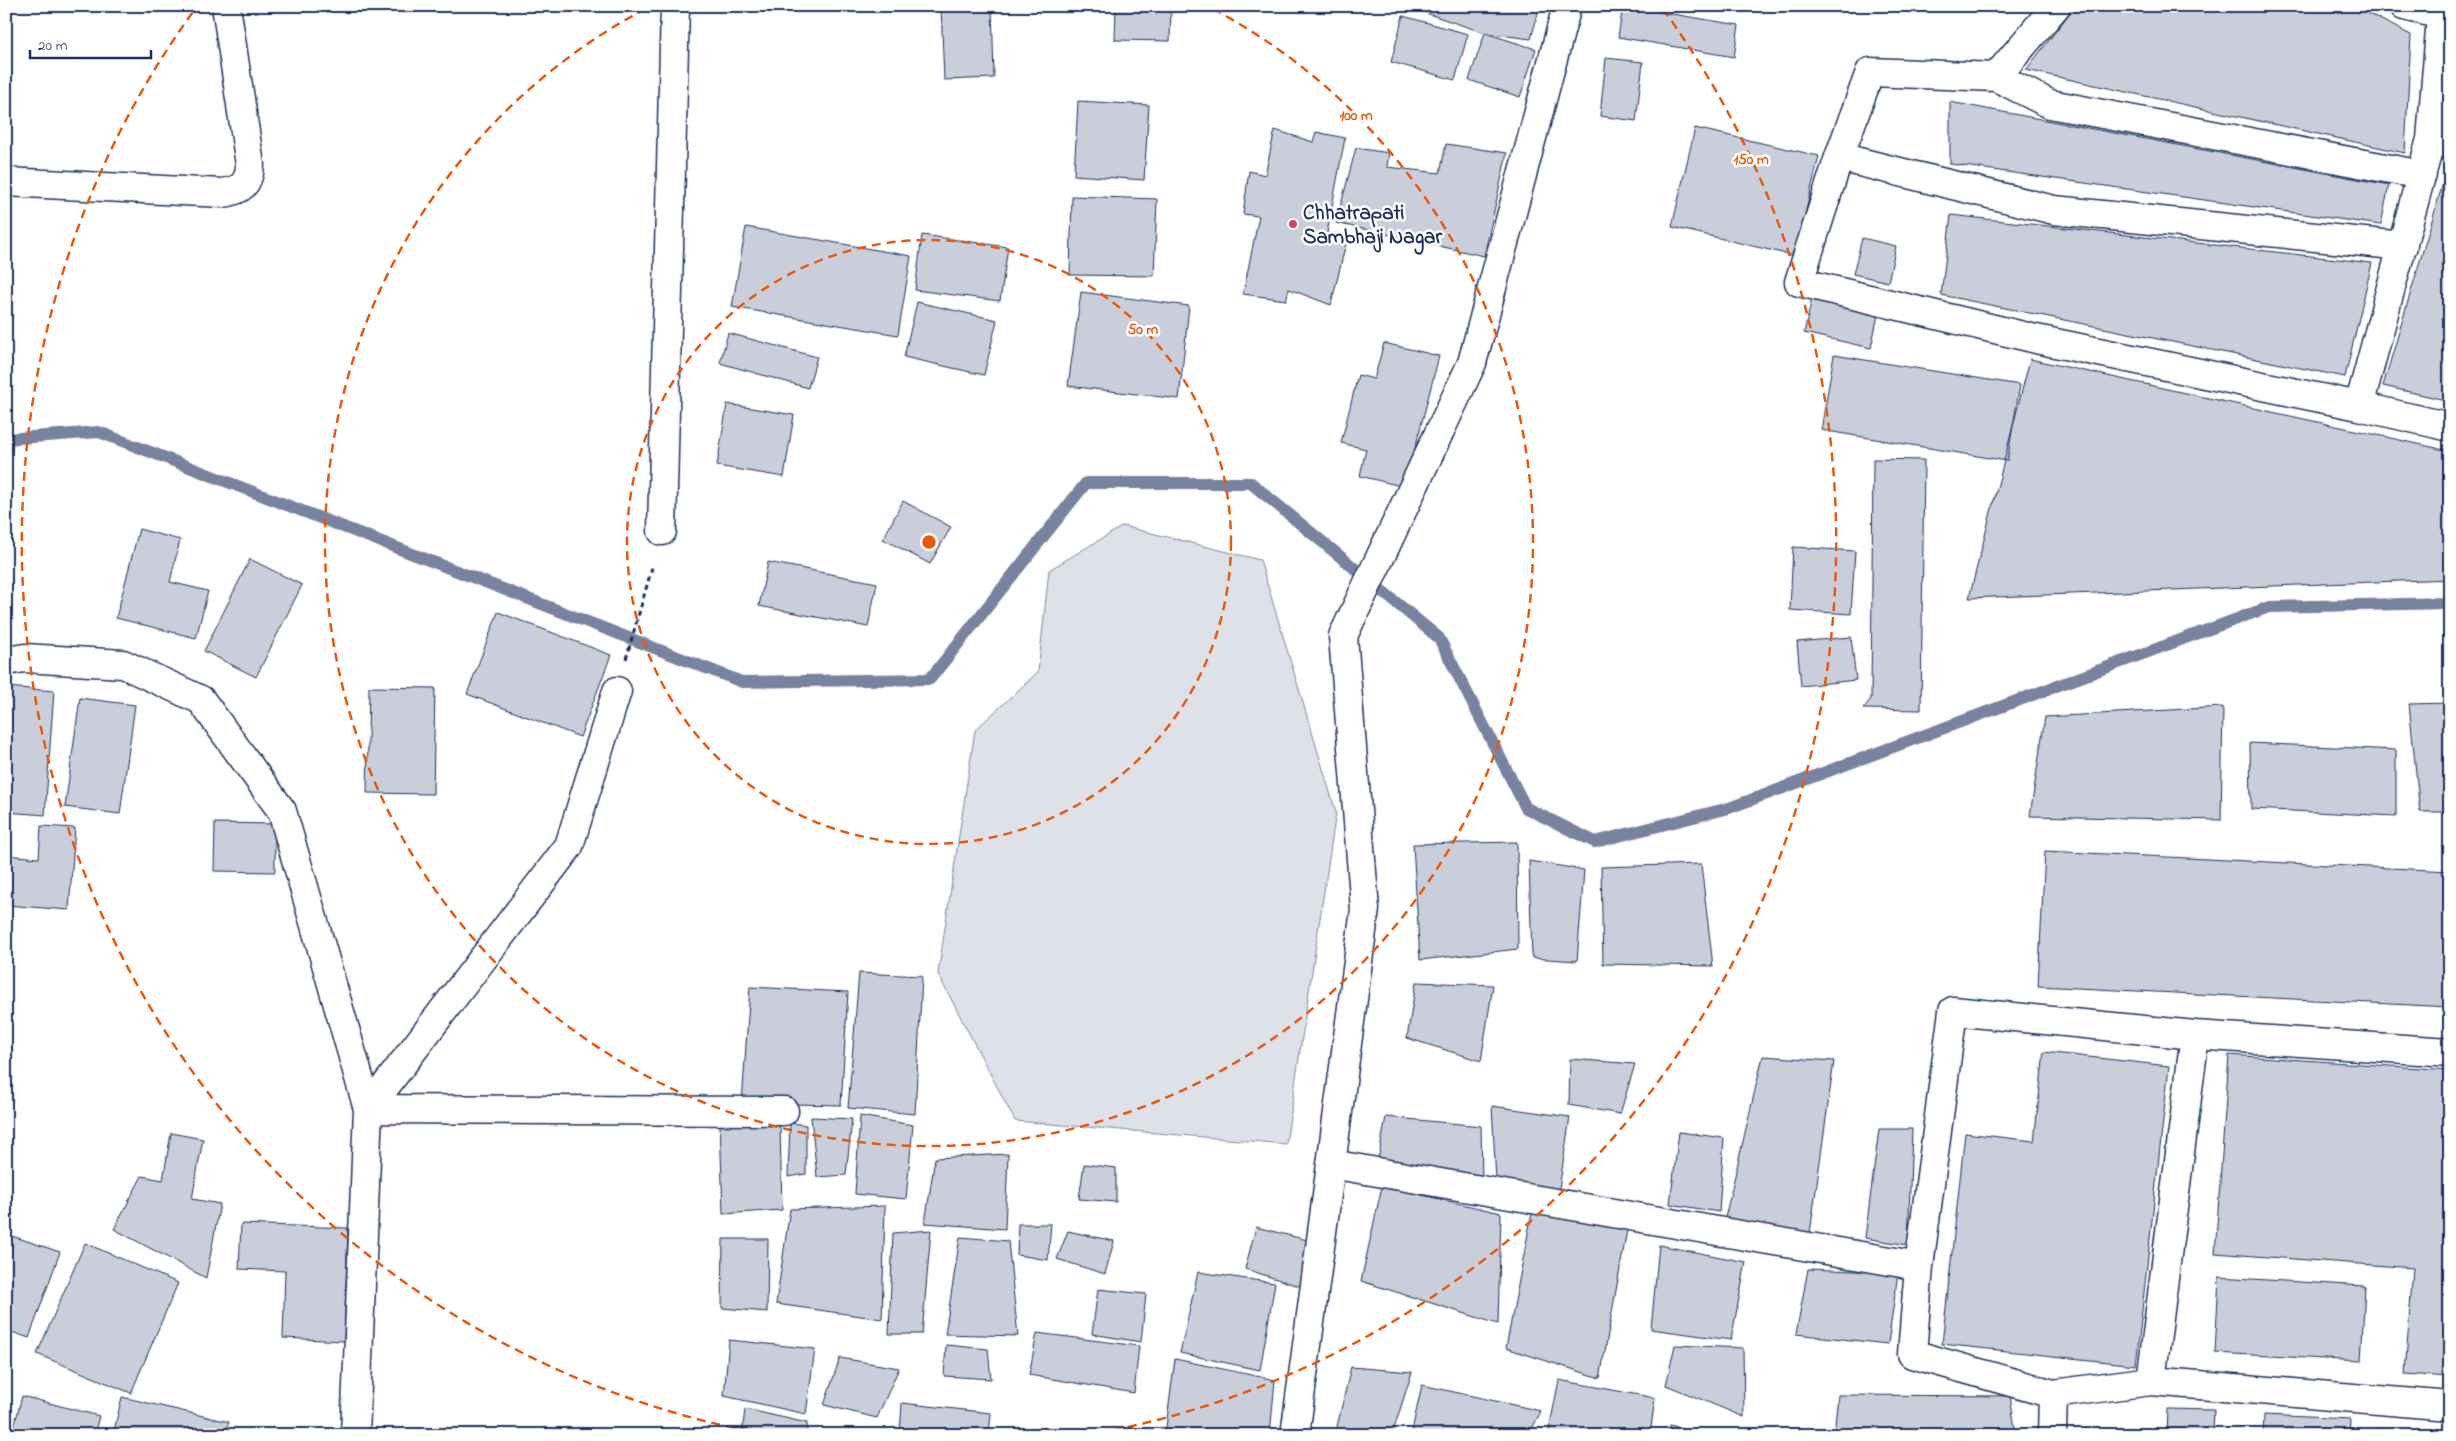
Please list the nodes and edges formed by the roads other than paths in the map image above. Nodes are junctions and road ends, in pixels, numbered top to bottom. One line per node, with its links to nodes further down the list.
1 (226, 6): 11 (street)
2 (675, 6): 15 (street)
3 (1567, 6): 22 (street)
4 (2056, 6): 7 (street)
5 (2404, 6): 6 (street)
6 (2445, 13): 8 (street)
7 (1996, 77): 9 (street); 10 (street)
8 (2440, 142): 10 (street)
9 (1839, 156): 12 (street); 13 (street)
10 (2422, 175): 12 (street)
11 (6, 182)
12 (2403, 246): 13 (street)
13 (2359, 406): 14 (street)
14 (2450, 427)
15 (662, 531)
16 (6, 661): 20 (street)
17 (617, 690): 20 (street)
18 (2194, 1035): 19 (street); 23 (street); 24 (street)
19 (2450, 1052)
20 (368, 1109): 21 (street); 27 (street)
21 (784, 1111)
22 (1331, 1164): 23 (street); 28 (street)
23 (1918, 1266): 25 (street)
24 (2151, 1381): 25 (street); 26 (street)
25 (2053, 1394): 29 (street)
26 (2450, 1406)
27 (356, 1435)
28 (1295, 1435)
29 (2052, 1435)

